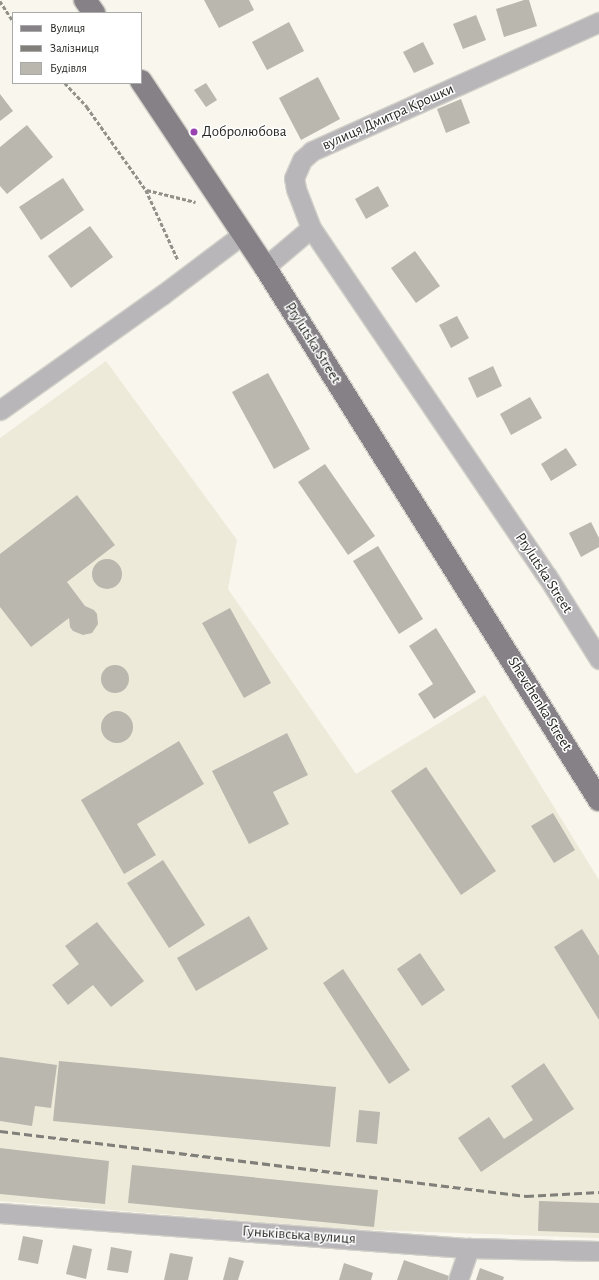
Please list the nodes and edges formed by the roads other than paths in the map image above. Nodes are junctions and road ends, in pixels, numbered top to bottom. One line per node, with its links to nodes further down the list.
1 (85, 0): 2 (main road)
2 (93, 12)
3 (599, 22): 5 (street, вулиця Дмитра Крошки)
4 (142, 83): 6 (main road, Prylutska Street)
5 (311, 228): 7 (street); 10 (street, Prylutska Street)
6 (243, 234): 7 (main road, Prylutska Street); 8 (street)
7 (265, 267): 9 (main road, Prylutska Street)
8 (0, 410)
9 (480, 608): 11 (main road, Shevchenka Street)
10 (599, 659)
11 (599, 800)
12 (0, 1213): 13 (street, Гуньківська вулиця)
13 (469, 1248): 14 (street, Гуньківська вулиця); 15 (street)
14 (599, 1251)
15 (458, 1280)

